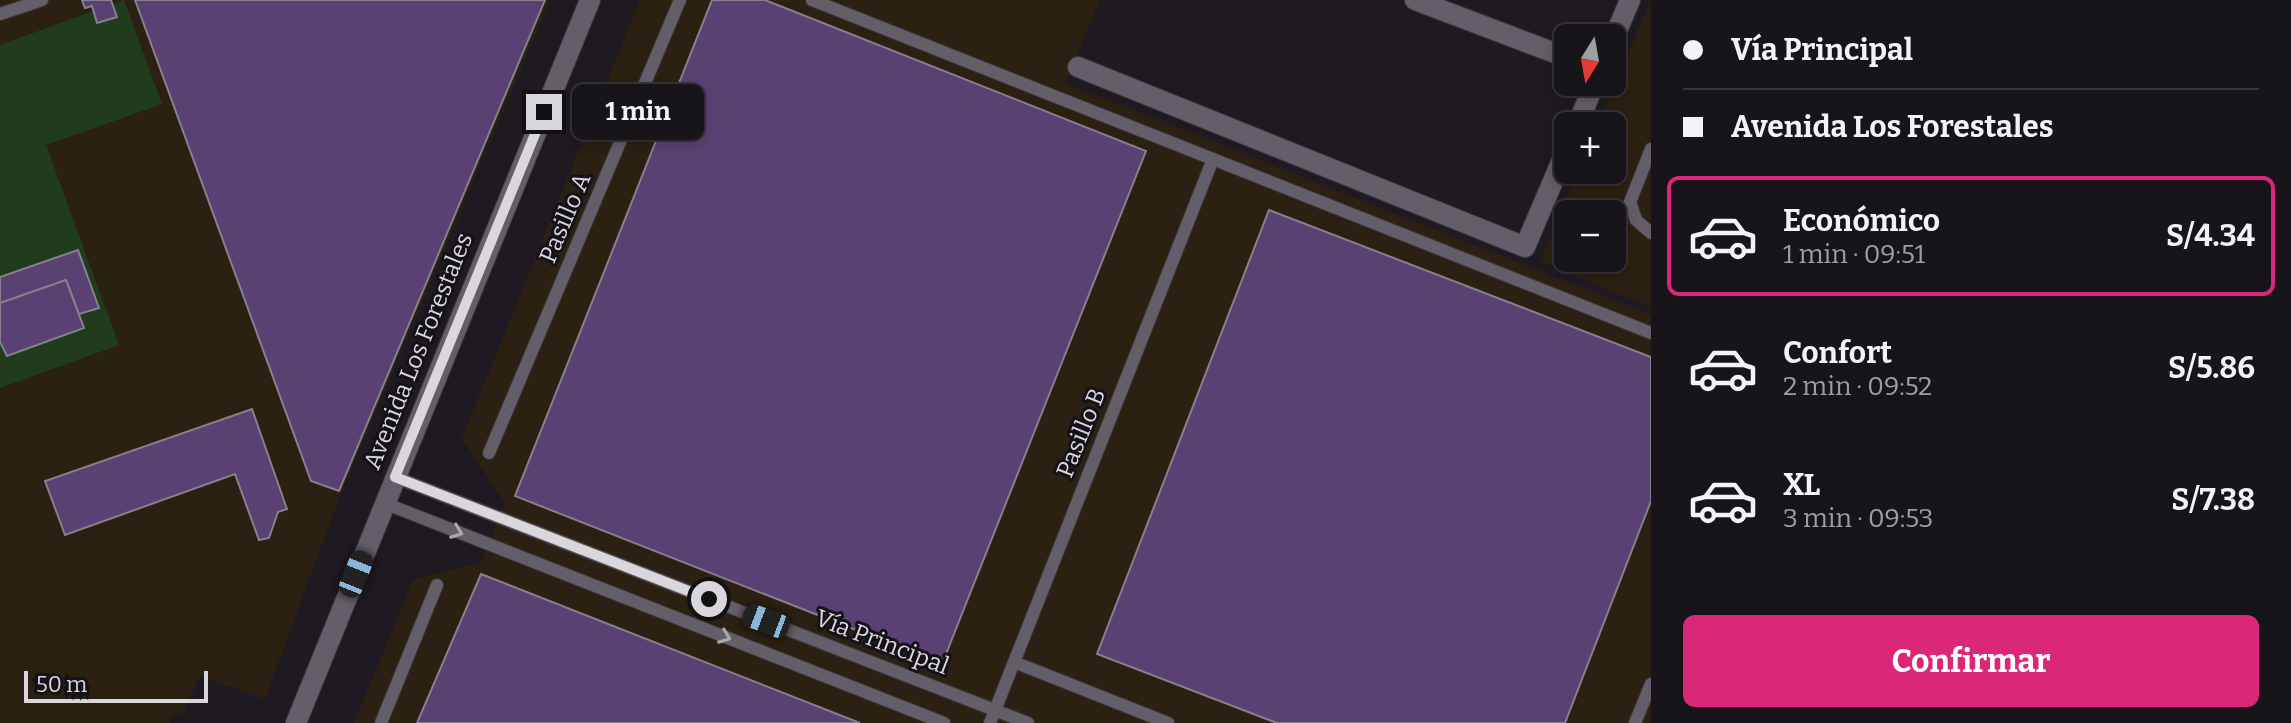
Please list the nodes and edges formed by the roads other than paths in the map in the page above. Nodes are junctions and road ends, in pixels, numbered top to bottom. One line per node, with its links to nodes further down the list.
1 (42, 0): 7 (lane)
2 (590, 0): 17 (street, Avenida Los Forestales)
3 (680, 0): 16 (lane, Pasillo A)
4 (812, 0): 12 (lane)
5 (1415, 0): 9 (street)
6 (1630, 0): 8 (street)
7 (0, 14)
8 (1620, 24)
9 (1554, 53)
10 (1078, 67): 13 (street)
11 (1651, 149): 14 (lane)
12 (1213, 159): 15 (lane); 20 (lane, Pasillo B)
13 (1554, 179)
14 (1651, 233)
15 (1651, 333)
16 (489, 453)
17 (395, 477): 18 (street, Avenida Los Forestales); 22 (lane, Vía Principal)
18 (384, 503): 23 (street, Avenida Los Forestales); 25 (lane, one-way to 25)
19 (437, 585): 24 (lane)
20 (1014, 662): 22 (lane, Pasillo B); 28 (lane)
21 (1651, 684): 29 (lane)
22 (995, 710): 26 (lane, Pasillo B); 27 (lane, Vía Principal)
23 (296, 723)
24 (381, 723)
25 (944, 723)
26 (990, 723)
27 (1028, 723)
28 (1168, 723)
29 (1635, 723)

